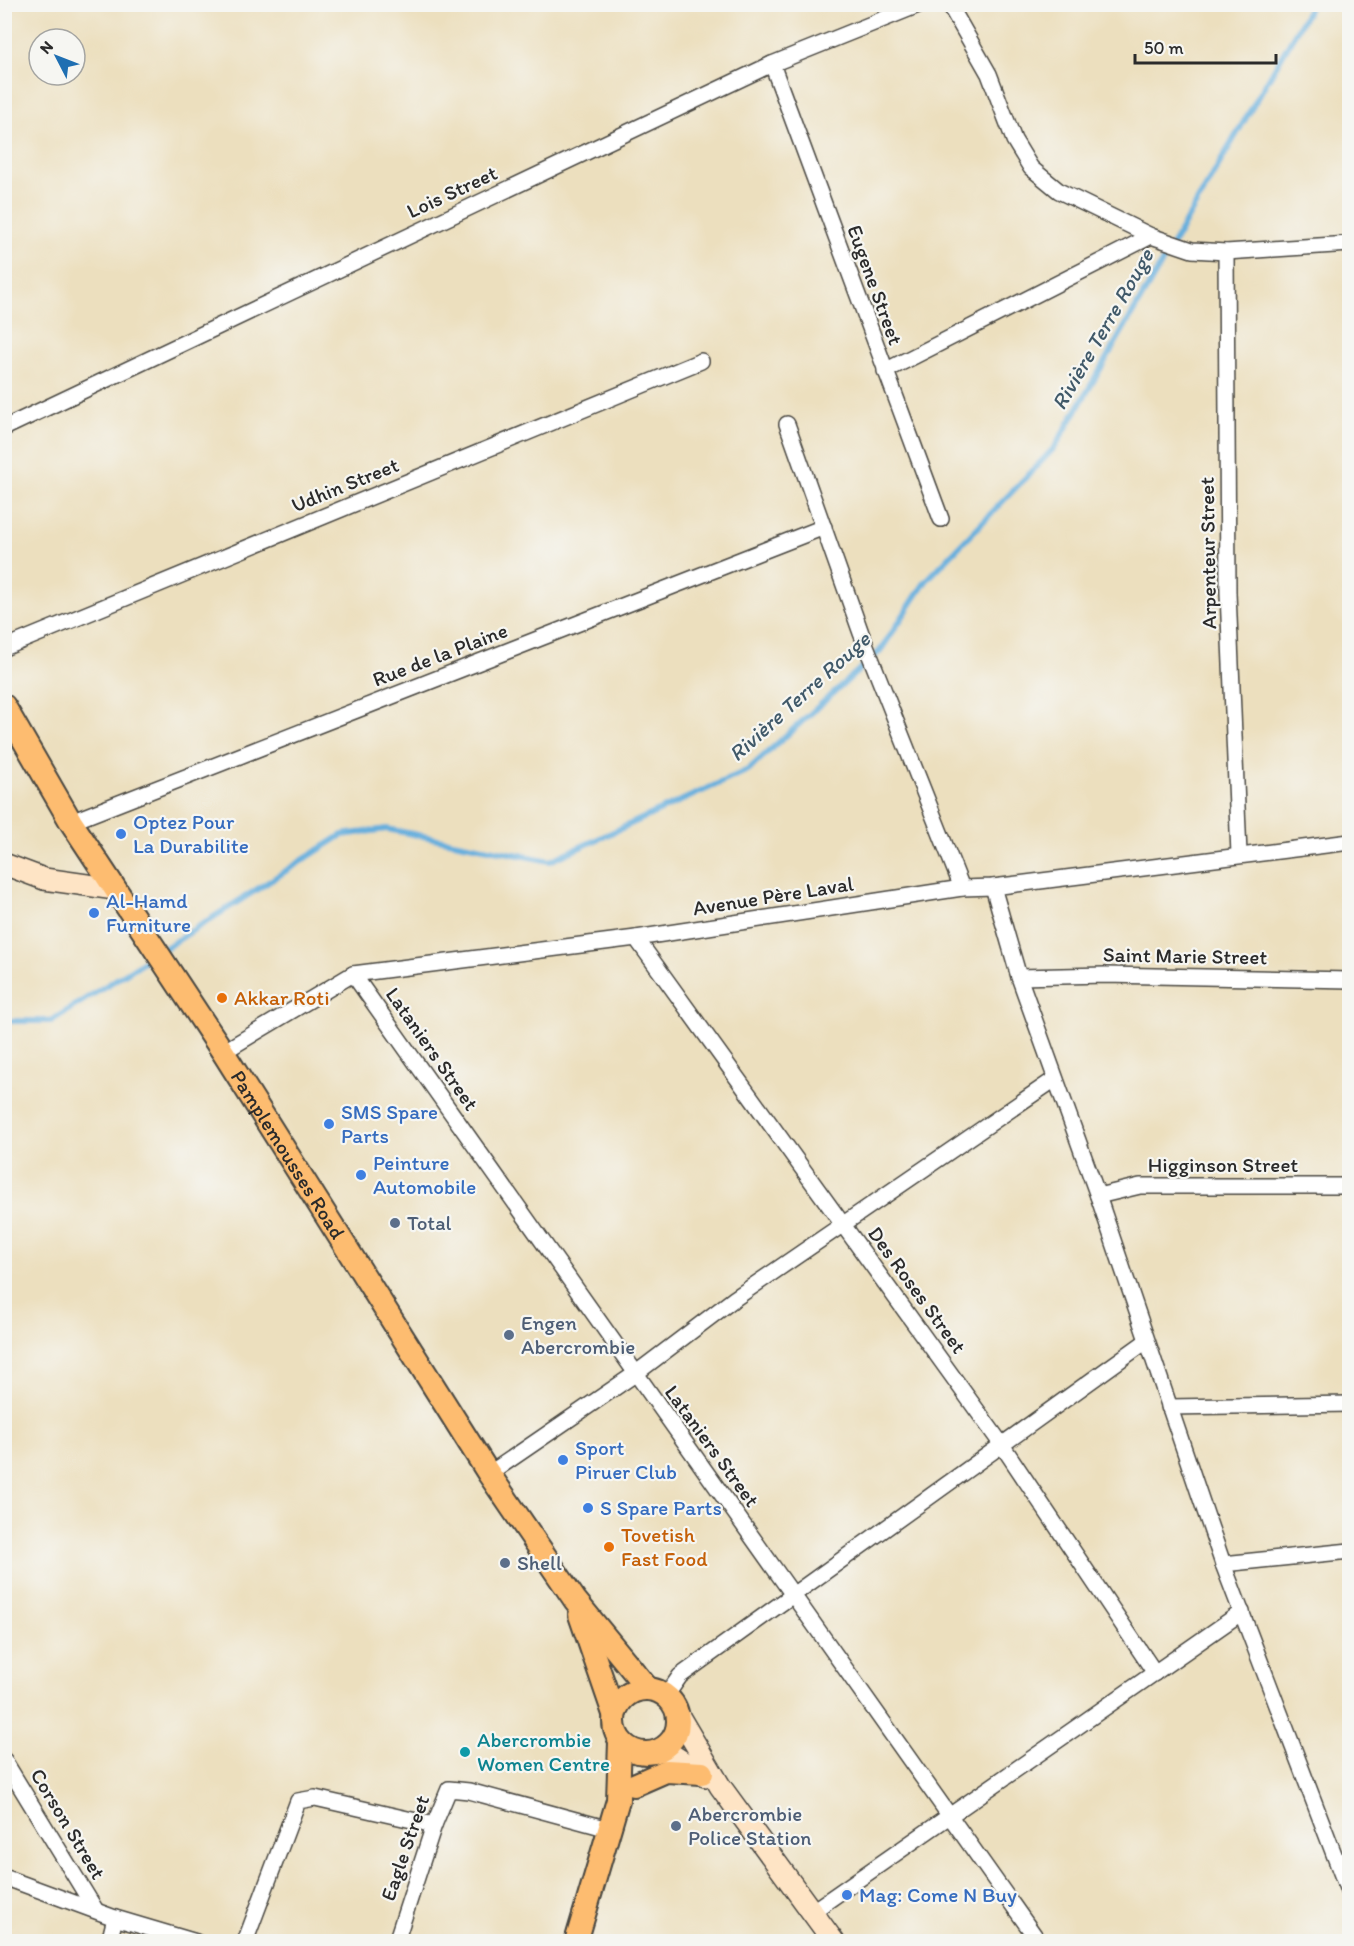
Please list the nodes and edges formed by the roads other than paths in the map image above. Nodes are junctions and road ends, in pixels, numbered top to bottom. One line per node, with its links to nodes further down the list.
1 (921, 4): 3 (street, Lois Street)
2 (949, 4): 4 (street)
3 (772, 64): 8 (street, Eugene Street); 10 (street, Lois Street)
4 (1151, 236): 6 (street); 8 (street)
5 (1350, 244): 6 (street)
6 (1226, 252): 17 (street, Arpenteur Street)
7 (701, 361): 13 (street, Udhin Street)
8 (885, 371): 11 (street, Eugene Street)
9 (787, 424): 12 (street)
10 (4, 428)
11 (942, 519)
12 (825, 527): 15 (street, Rue de la Plaine); 20 (street)
13 (4, 648)
14 (4, 706): 15 (main road, Pamplemousses Road)
15 (71, 822): 21 (main road, Pamplemousses Road)
16 (1350, 842): 17 (street, Avenue Père Laval)
17 (1239, 854): 19 (street, Avenue Père Laval)
18 (4, 864): 21 (main road)
19 (993, 886): 20 (street, Avenue Père Laval); 24 (street)
20 (962, 888): 22 (street, Avenue Père Laval)
21 (115, 889): 26 (main road, Pamplemousses Road)
22 (636, 938): 23 (street, Avenue Père Laval); 30 (street, Des Roses Street)
23 (353, 974): 26 (street, Avenue Père Laval); 32 (street, Lataniers Street)
24 (1019, 977): 25 (street, Saint Marie Street); 27 (street)
25 (1350, 980)
26 (223, 1052): 36 (main road, Pamplemousses Road)
27 (1055, 1079): 29 (street); 30 (street)
28 (1350, 1186): 29 (street, Higginson Street)
29 (1098, 1196): 31 (street)
30 (844, 1223): 32 (street); 35 (street, Des Roses Street)
31 (1145, 1342): 34 (street); 35 (street)
32 (635, 1374): 36 (street); 39 (street, Lataniers Street)
33 (1350, 1404): 34 (street)
34 (1169, 1407): 38 (street)
35 (1002, 1445): 39 (street); 42 (street, Des Roses Street)
36 (489, 1474): 40 (main road, Pamplemousses Road)
37 (1350, 1551): 38 (street)
38 (1223, 1564): 41 (street)
39 (793, 1594): 43 (street); 51 (street, Lataniers Street)
40 (575, 1600): 43 (main road, Pamplemousses Road); 44 (main road, Pamplemousses Road)
41 (1242, 1612): 42 (street); 55 (street)
42 (1155, 1673): 51 (street)
43 (664, 1699): 44 (main road); 46 (main road); 49 (main road)
44 (614, 1714): 45 (main road)
45 (620, 1741): 46 (main road); 50 (main road)
46 (659, 1750): 48 (main road); 50 (main road)
47 (4, 1760): 56 (street, Corson Street)
48 (702, 1773): 49 (main road); 50 (main road)
49 (720, 1786): 57 (main road)
50 (626, 1792): 53 (main road)
51 (951, 1816): 57 (street); 65 (street, Lataniers Street)
52 (434, 1825): 53 (street, Eagle Street); 61 (street); 62 (street, Eagle Street)
53 (609, 1829): 63 (main road)
54 (4, 1877): 56 (street)
55 (1350, 1896)
56 (95, 1910): 58 (street)
57 (813, 1911): 64 (main road)
58 (115, 1918): 59 (street); 60 (street)
59 (109, 1941)
60 (195, 1941)
61 (245, 1941)
62 (396, 1941)
63 (576, 1941)
64 (834, 1941)
65 (1039, 1941)

